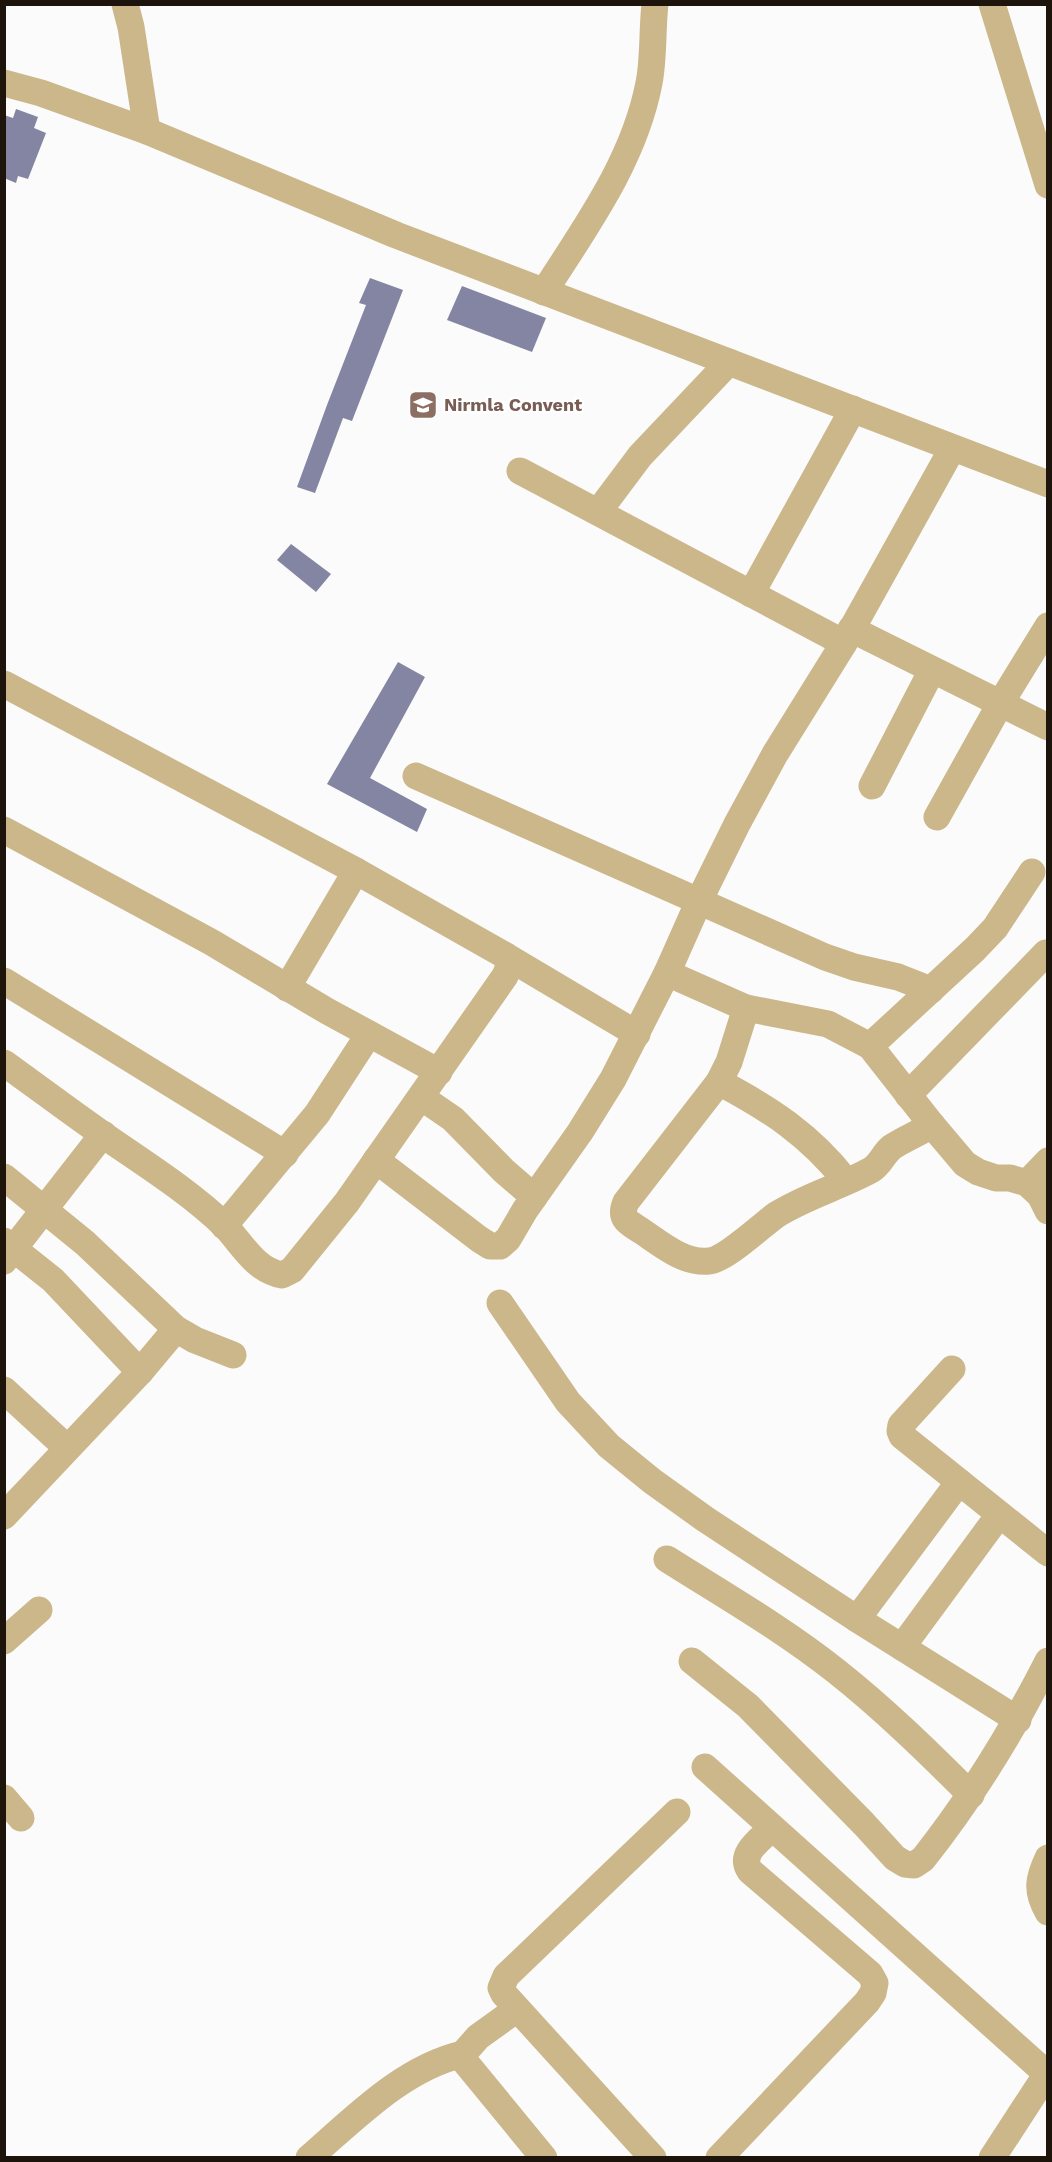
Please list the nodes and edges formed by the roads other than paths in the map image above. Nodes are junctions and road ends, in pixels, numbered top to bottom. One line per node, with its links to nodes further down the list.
1 (125, 4): 5 (street)
2 (655, 4): 7 (street)
3 (992, 4): 6 (street)
4 (4, 83): 5 (street)
5 (147, 131): 7 (street)
6 (1047, 185)
7 (544, 292): 8 (street)
8 (729, 362): 9 (street); 13 (street)
9 (853, 409): 10 (street); 14 (street)
10 (952, 448): 12 (street); 16 (street)
11 (520, 471): 13 (street)
12 (1047, 484)
13 (598, 512): 14 (street)
14 (751, 594): 16 (street)
15 (1047, 626): 19 (street)
16 (848, 636): 17 (street); 27 (street)
17 (932, 670): 19 (street); 22 (street)
18 (4, 684): 25 (street)
19 (1000, 704): 20 (street); 23 (street)
20 (1047, 727)
21 (416, 776): 27 (street)
22 (872, 786)
23 (937, 817)
24 (4, 830): 32 (street)
25 (356, 871): 29 (street); 32 (street)
26 (1032, 872): 33 (street)
27 (699, 901): 30 (street); 33 (street)
28 (1046, 953): 41 (street)
29 (506, 956): 36 (street); 39 (street)
30 (668, 973): 34 (street); 36 (street)
31 (4, 981): 45 (street)
32 (287, 988): 35 (street)
33 (931, 990): 37 (street)
34 (746, 1008): 37 (street); 40 (street)
35 (369, 1034): 39 (street); 45 (street)
36 (637, 1034): 51 (street)
37 (870, 1046): 41 (street)
38 (4, 1063): 44 (street)
39 (439, 1072): 42 (street)
40 (719, 1083): 49 (street); 49 (street)
41 (909, 1095): 43 (street)
42 (421, 1096): 46 (street); 51 (street)
43 (932, 1125): 49 (street); 50 (street)
44 (103, 1134): 52 (street); 54 (street)
45 (285, 1154): 54 (street)
46 (376, 1160): 51 (street); 54 (street)
47 (1047, 1161): 50 (street)
48 (4, 1176): 52 (street)
49 (846, 1181)
50 (1027, 1183): 53 (street)
51 (534, 1197)
52 (46, 1209): 55 (street); 57 (street)
53 (1047, 1211)
54 (224, 1226)
55 (8, 1250): 60 (street)
56 (500, 1303): 69 (street)
57 (176, 1329): 58 (street); 60 (street)
58 (233, 1355)
59 (952, 1369): 63 (street)
60 (140, 1372): 62 (street)
61 (4, 1390): 62 (street)
62 (67, 1448): 65 (street)
63 (959, 1482): 64 (street); 69 (street)
64 (999, 1515): 66 (street); 71 (street)
65 (4, 1516)
66 (1047, 1553)
67 (667, 1559): 76 (street)
68 (39, 1610): 70 (street)
69 (857, 1618): 71 (street)
70 (4, 1641)
71 (902, 1647): 74 (street)
72 (692, 1661): 76 (street)
73 (1047, 1661): 74 (street)
74 (1018, 1720): 76 (street)
75 (705, 1767): 78 (street)
76 (971, 1795)
77 (677, 1812): 81 (street)
78 (772, 1828): 83 (street); 87 (street)
79 (1047, 1858): 80 (street)
80 (1047, 1912)
81 (517, 2009): 82 (street); 86 (street)
82 (463, 2054): 84 (street); 85 (street)
83 (1047, 2073): 88 (street)
84 (309, 2157)
85 (544, 2157)
86 (653, 2157)
87 (719, 2157)
88 (992, 2157)

